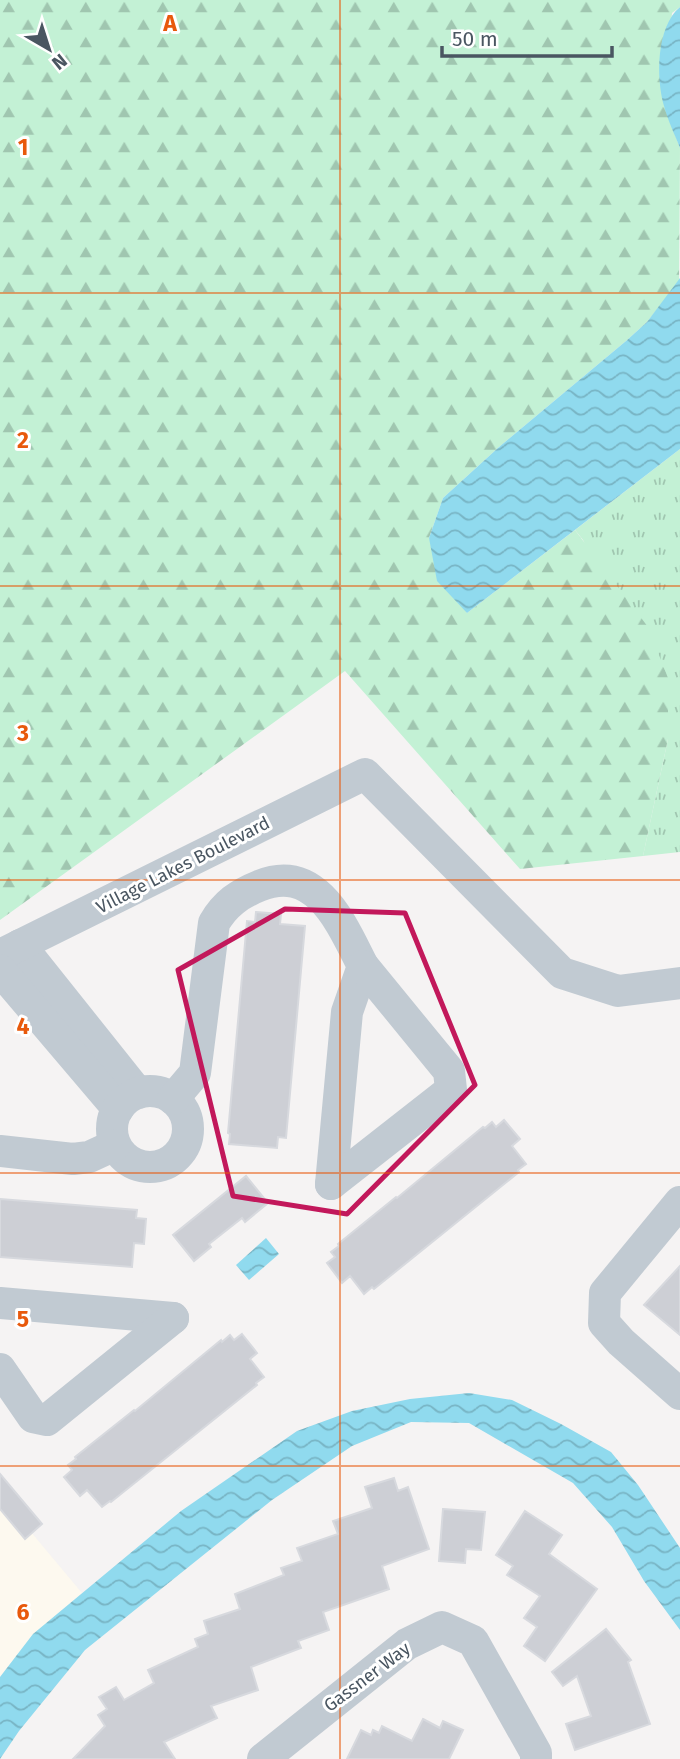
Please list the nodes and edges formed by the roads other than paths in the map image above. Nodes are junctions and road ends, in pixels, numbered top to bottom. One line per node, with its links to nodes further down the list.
1 (10, 950): 4 (street, Village Lakes Boulevard); 6 (street)
2 (363, 966): 2 (street); 5 (street)
3 (0, 970): 6 (street)
4 (680, 983)
5 (173, 1099): 6 (street); 7 (street)
6 (128, 1101): 7 (street)
7 (115, 1144): 8 (street)
8 (0, 1151)
9 (680, 1202): 12 (street)
10 (0, 1303): 11 (street)
11 (0, 1369)
12 (680, 1394)
13 (263, 1759): 14 (street, Gassner Way)
14 (536, 1759)

